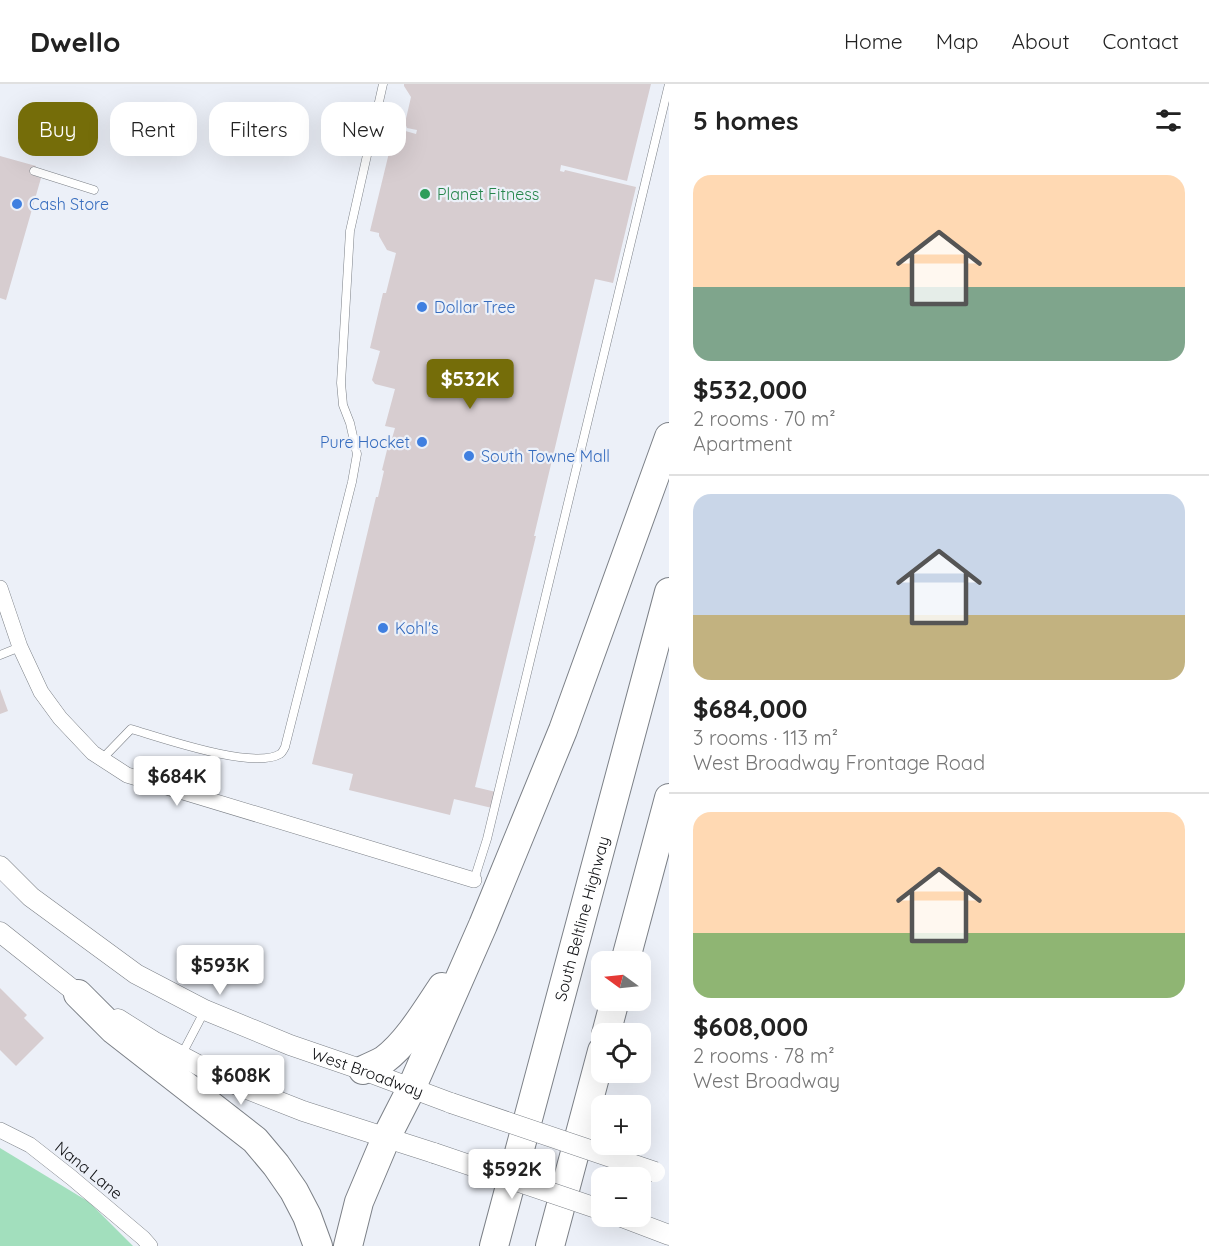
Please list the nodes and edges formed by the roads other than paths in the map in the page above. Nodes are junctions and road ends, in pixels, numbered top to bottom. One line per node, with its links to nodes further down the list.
1 (383, 84): 10 (lane)
2 (669, 84): 13 (lane)
3 (34, 171): 4 (lane)
4 (94, 190)
5 (669, 436): 14 (highway)
6 (0, 588): 8 (street)
7 (669, 592): 32 (highway, South Beltline Highway)
8 (20, 647): 9 (lane); 10 (street)
9 (0, 656)
10 (102, 759): 13 (street)
11 (669, 798): 16 (highway)
12 (0, 866): 18 (street, West Broadway)
13 (474, 880)
14 (483, 925): 20 (highway); 22 (highway)
15 (0, 932): 17 (street)
16 (628, 951)
17 (78, 994): 19 (street); 30 (highway)
18 (205, 1010): 19 (lane); 20 (street, West Broadway)
19 (182, 1056): 24 (street)
20 (363, 1070): 22 (street, West Broadway)
21 (593, 1083): 33 (highway)
22 (411, 1089): 24 (highway); 25 (street, West Broadway, bridge)
23 (0, 1130): 29 (street, Nana Lane)
24 (386, 1138): 26 (street, bridge); 31 (highway)
25 (662, 1174)
26 (591, 1206)
27 (648, 1227): 28 (street)
28 (669, 1235)
29 (150, 1246)
30 (318, 1246)
31 (348, 1246)
32 (494, 1246)
33 (550, 1246)

